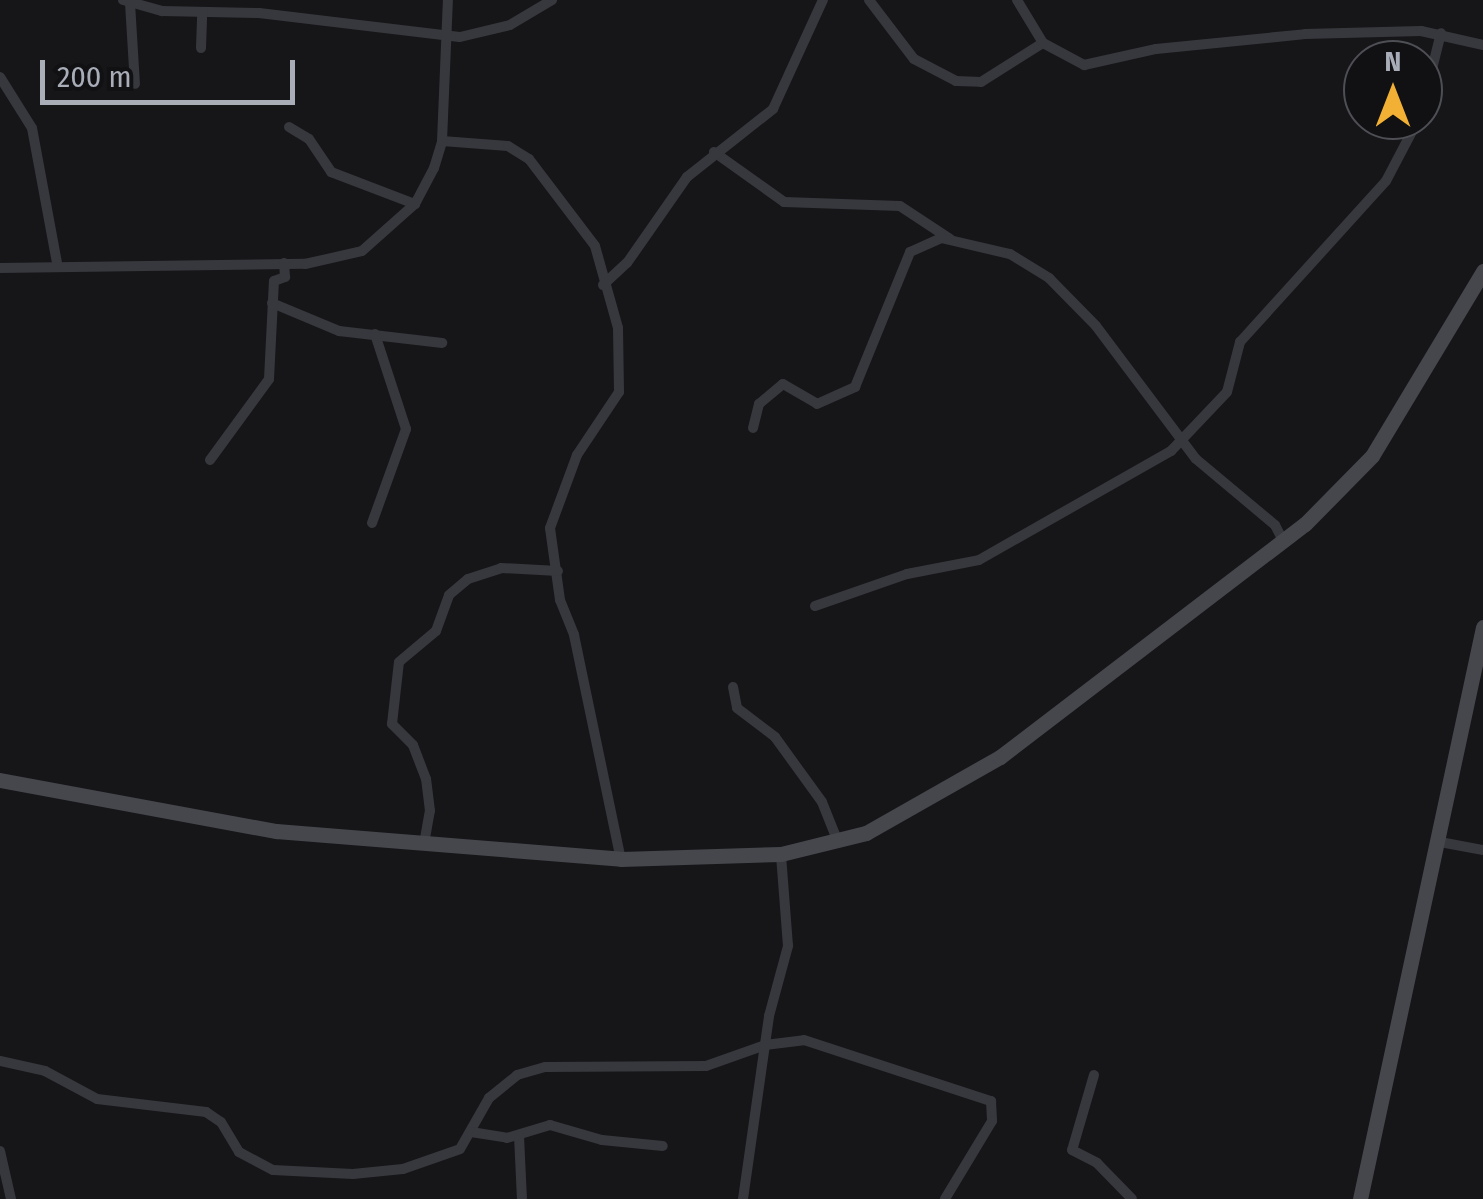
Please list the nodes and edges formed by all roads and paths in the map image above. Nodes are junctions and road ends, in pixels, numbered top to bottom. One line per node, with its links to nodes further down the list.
1 (448, 0): 8 (street)
2 (552, 0): 8 (street)
3 (823, 0): 19 (street)
4 (869, 0): 11 (street)
5 (1017, 0): 11 (street)
6 (126, 2): 7 (street); 15 (street)
7 (202, 12): 8 (street); 13 (street)
8 (446, 32): 18 (street)
9 (1441, 34): 10 (street); 11 (street); 12 (street)
10 (1439, 40)
11 (1043, 42)
12 (1483, 45)
13 (201, 48)
14 (0, 77): 23 (street)
15 (135, 84)
16 (290, 127): 20 (street)
17 (1408, 140): 31 (street)
18 (442, 141): 20 (street); 26 (street)
19 (714, 152): 21 (street); 26 (street)
20 (415, 204): 22 (street)
21 (953, 242): 30 (street); 31 (street)
22 (284, 263): 23 (street); 27 (street)
23 (56, 264): 24 (street)
24 (0, 268)
25 (1483, 271): 34 (main road)
26 (603, 286): 35 (street)
27 (272, 303): 28 (street); 32 (street)
28 (375, 334): 29 (street); 33 (street)
29 (442, 343)
30 (753, 428)
31 (1181, 440): 34 (street); 36 (street)
32 (210, 460)
33 (372, 522)
34 (1283, 541): 40 (main road)
35 (558, 571): 42 (street); 45 (street)
36 (815, 606)
37 (1483, 627): 41 (main road)
38 (733, 687): 40 (street)
39 (0, 780): 42 (main road)
40 (838, 842): 44 (main road)
41 (1440, 842): 43 (street); 58 (main road)
42 (424, 844): 45 (main road)
43 (1483, 850)
44 (781, 854): 45 (main road); 46 (street)
45 (621, 859)
46 (764, 1044): 49 (street); 55 (street); 56 (street)
47 (0, 1061): 49 (street)
48 (1094, 1075): 57 (street)
49 (471, 1132): 50 (street)
50 (519, 1136): 51 (street); 54 (street)
51 (663, 1146)
52 (0, 1151): 53 (street)
53 (11, 1199)
54 (522, 1199)
55 (743, 1199)
56 (945, 1199)
57 (1132, 1199)
58 (1360, 1199)

